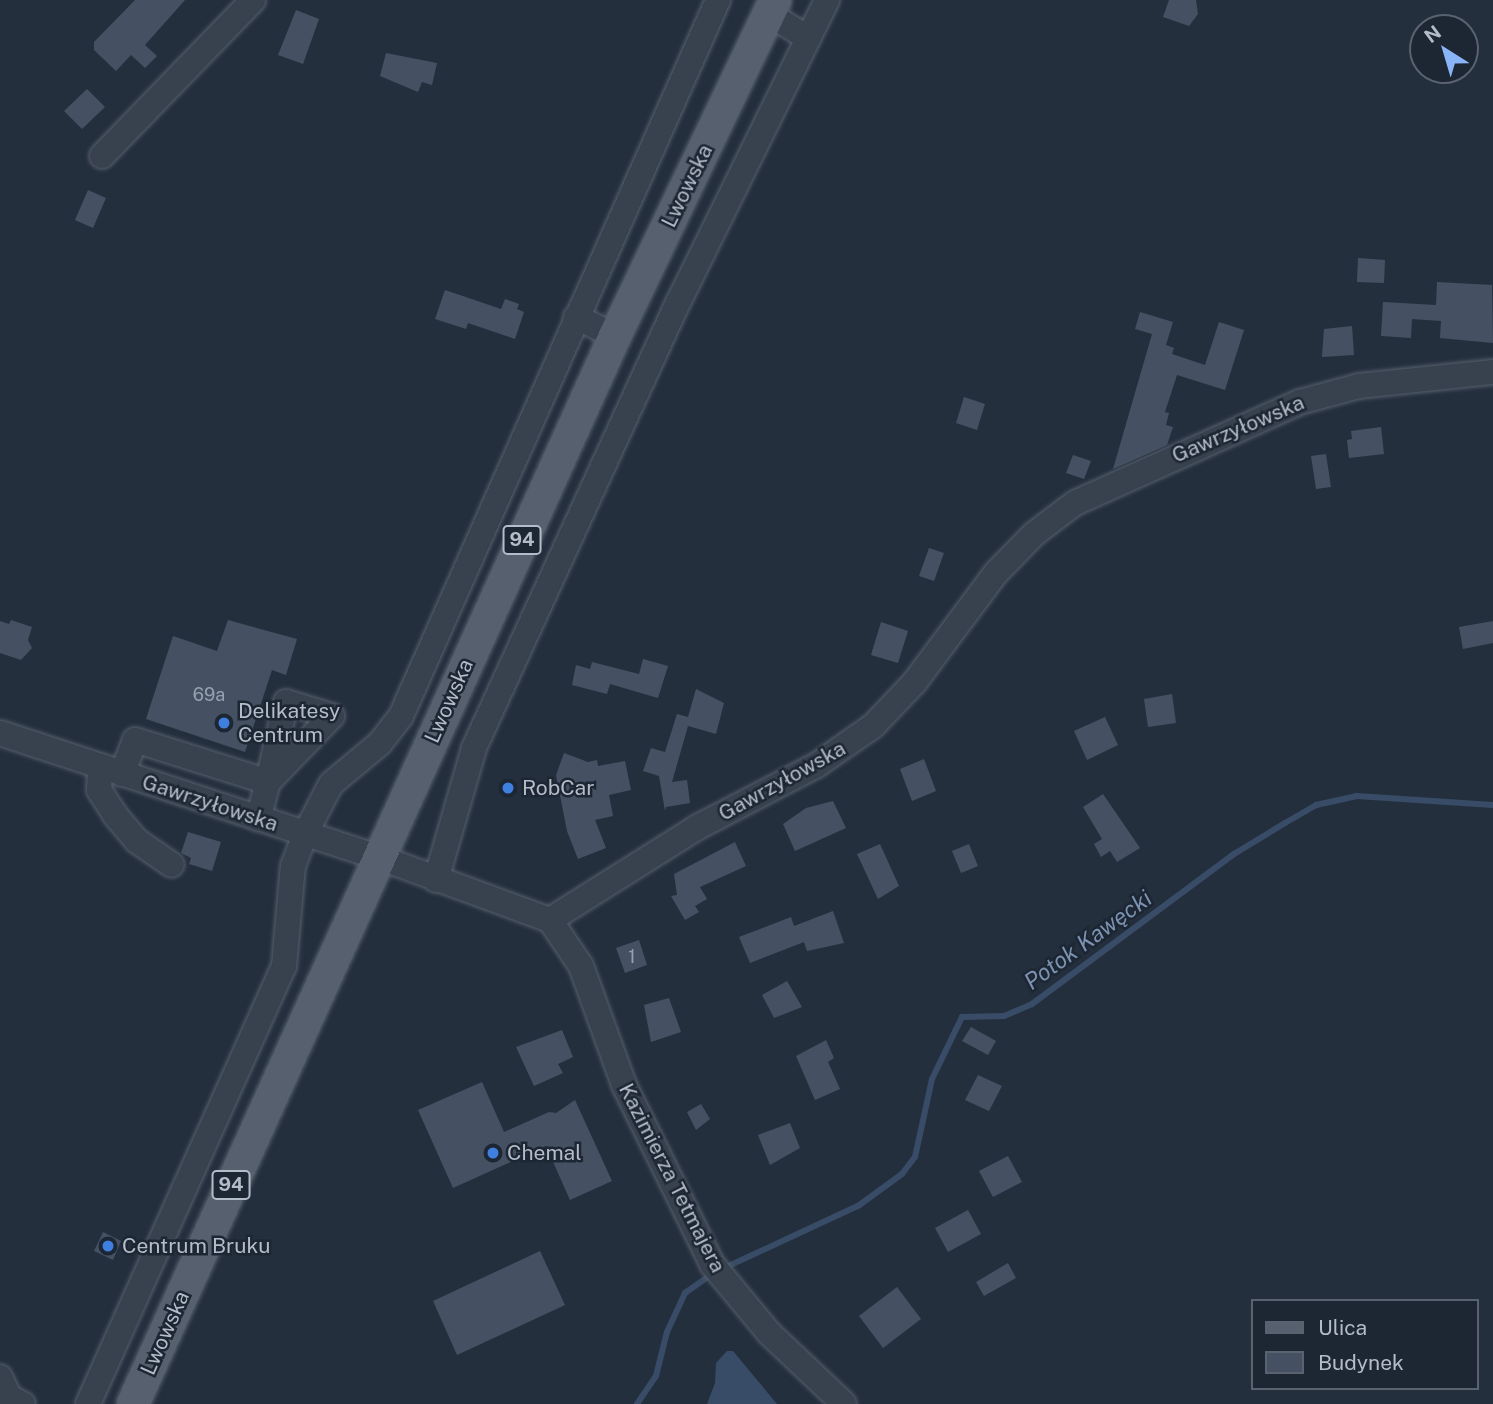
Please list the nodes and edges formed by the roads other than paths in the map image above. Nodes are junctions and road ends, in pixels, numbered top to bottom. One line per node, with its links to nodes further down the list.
1 (253, 0): 6 (street)
2 (718, 0): 7 (street)
3 (827, 0): 5 (street)
4 (774, 4): 5 (street); 8 (main road, Lwowska / 94)
5 (808, 38): 16 (street)
6 (102, 156)
7 (576, 317): 8 (street); 13 (street)
8 (615, 336): 14 (main road, Lwowska / 94)
9 (1493, 372): 17 (street, Gawrzyłowska)
10 (0, 733): 11 (street, Gawrzyłowska)
11 (111, 770): 12 (street, Gawrzyłowska); 12 (street); 15 (street)
12 (258, 819): 13 (street, Gawrzyłowska)
13 (305, 834): 14 (street, Gawrzyłowska); 20 (street)
14 (378, 858): 16 (street, Gawrzyłowska); 21 (main road, Lwowska / 94)
15 (172, 865)
16 (436, 880): 17 (street, Gawrzyłowska)
17 (550, 919): 22 (street, Kazimierza Tetmajera)
18 (0, 1377): 19 (street)
19 (23, 1404)
20 (88, 1404)
21 (133, 1404)
22 (844, 1404)

